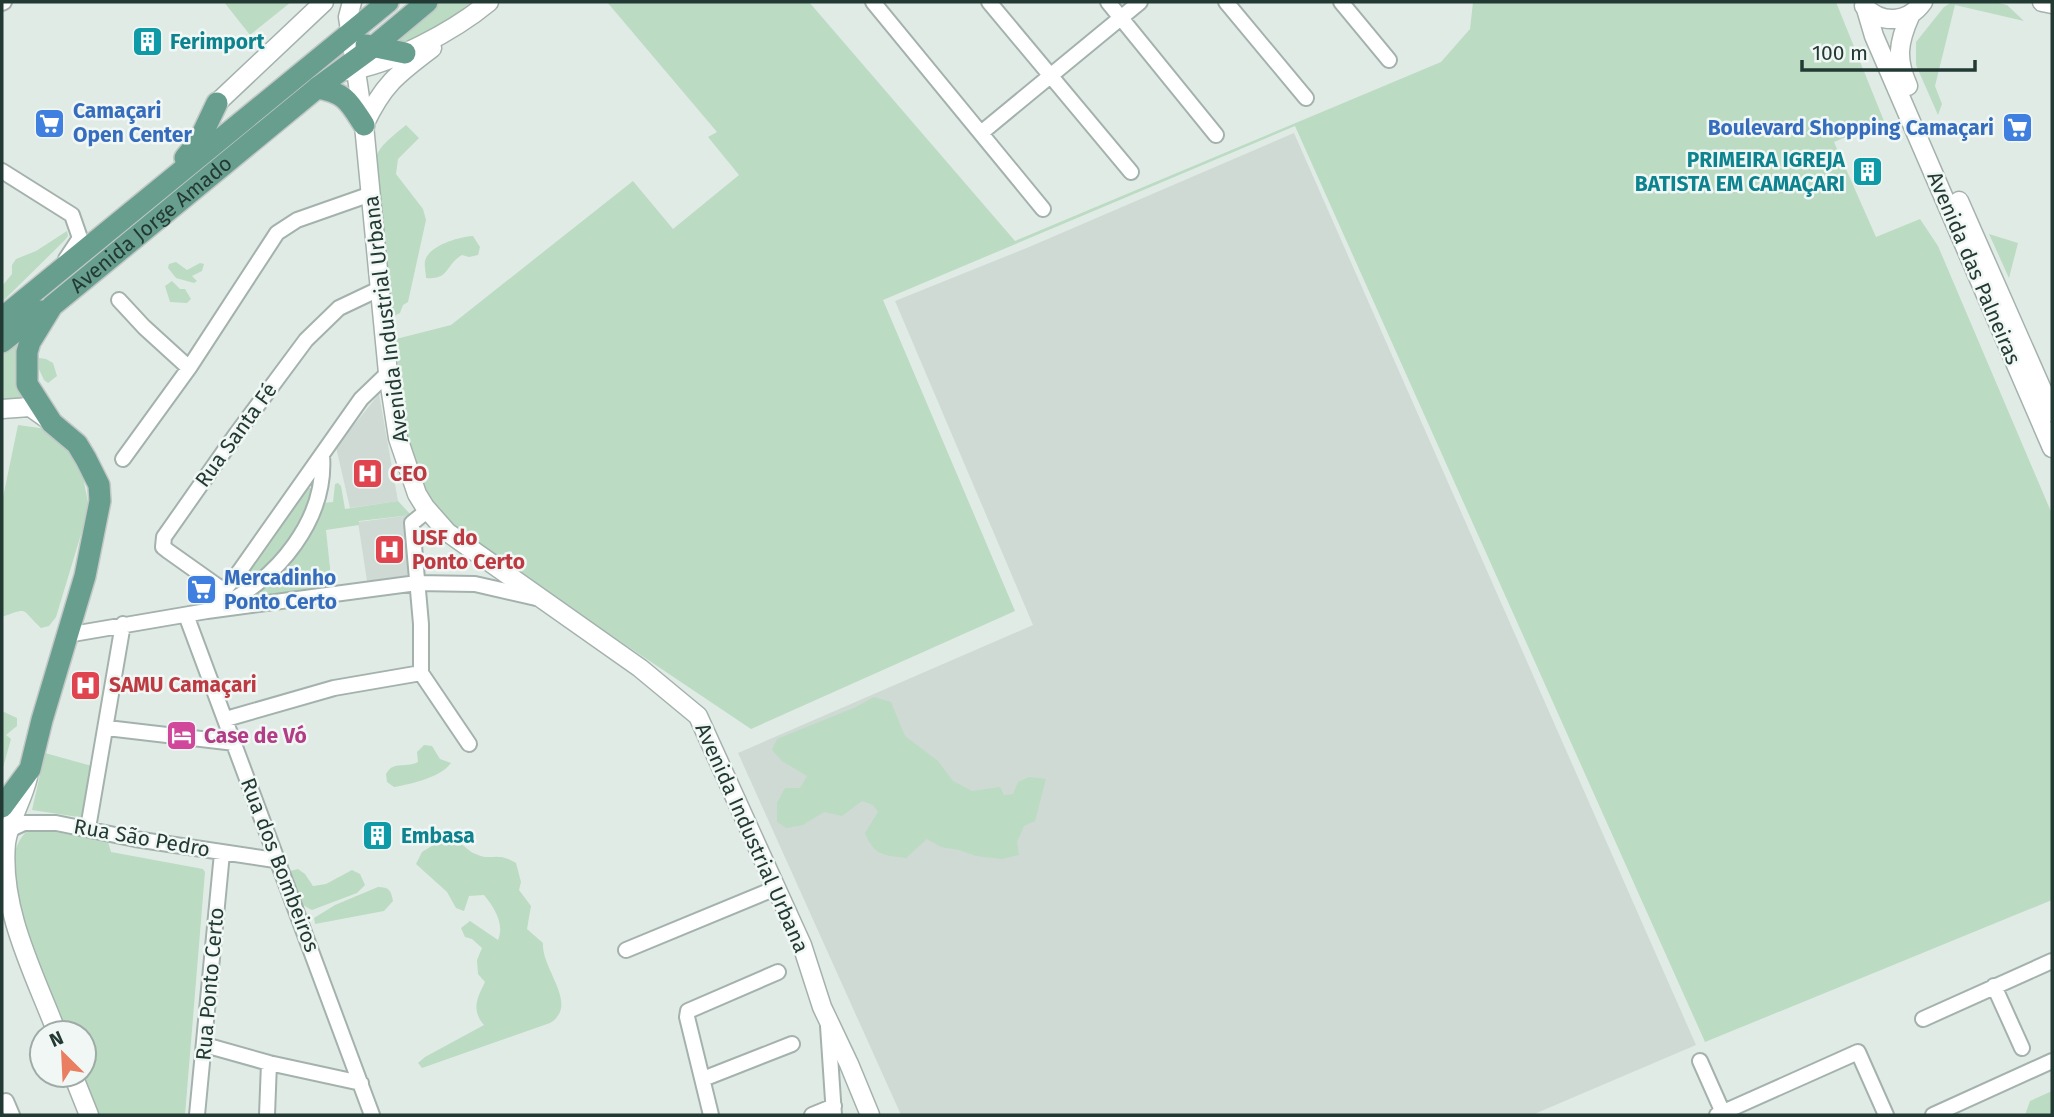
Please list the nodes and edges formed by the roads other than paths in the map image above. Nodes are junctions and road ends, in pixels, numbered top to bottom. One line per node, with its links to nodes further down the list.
1 (324, 2): 27 (street)
2 (352, 2): 19 (street)
3 (388, 2): 19 (main road, Avenida Jorge Amado)
4 (427, 2): 20 (main road, Avenida Jorge Amado)
5 (489, 2): 18 (street)
6 (873, 2): 29 (street)
7 (989, 2): 24 (street)
8 (1108, 2): 17 (street)
9 (1140, 2): 17 (street)
10 (1226, 2): 26 (street)
11 (1341, 2): 22 (street)
12 (1923, 2): 16 (street)
13 (2042, 2): 15 (street)
14 (1863, 5): 16 (street); 47 (street, Avenida das Palneiras)
15 (2052, 5)
16 (1910, 16): 45 (street, Avenida das Palneiras)
17 (1121, 18): 24 (street); 30 (street)
18 (468, 19): 21 (street); 28 (street)
19 (351, 33): 20 (main road); 23 (street); 35 (main road, Avenida Jorge Amado)
20 (373, 47): 21 (main road); 23 (main road, Avenida Jorge Amado)
21 (405, 52): 23 (street)
22 (1389, 60)
23 (349, 68): 25 (main road, Avenida Jorge Amado); 28 (street, Avenida Industrial Urbana)
24 (1051, 75): 29 (street); 32 (street)
25 (317, 88): 28 (main road); 39 (main road, Avenida Jorge Amado)
26 (1306, 98)
27 (217, 103): 35 (main road)
28 (364, 125): 33 (street, Avenida Industrial Urbana)
29 (981, 133): 34 (street)
30 (1216, 135)
31 (2, 171): 36 (street)
32 (1130, 172)
33 (371, 194): 37 (street, Avenida Industrial Urbana); 42 (street)
34 (1044, 209)
35 (85, 248): 36 (main road, Avenida Jorge Amado)
36 (59, 271): 40 (main road, Avenida Jorge Amado)
37 (379, 289): 43 (street, Avenida Industrial Urbana); 54 (street, Rua Santa Fé)
38 (119, 300): 42 (street)
39 (52, 306): 41 (main road); 46 (main road, Avenida Jorge Amado)
40 (2, 318)
41 (2, 342)
42 (189, 368): 49 (street)
43 (388, 373): 48 (street); 50 (street, Avenida Industrial Urbana)
44 (2, 408): 46 (street)
45 (2052, 412)
46 (52, 423): 59 (main road, Avenida Jorge Amado)
47 (2052, 448)
48 (322, 454): 54 (street); 56 (street)
49 (123, 459)
50 (428, 510): 51 (street, Avenida Industrial Urbana); 52 (street)
51 (482, 558): 53 (street); 55 (street, Avenida Industrial Urbana)
52 (417, 583): 53 (street); 56 (street); 60 (street)
53 (475, 584): 55 (street)
54 (223, 590): 56 (street)
55 (543, 599): 72 (street, Avenida Industrial Urbana)
56 (207, 611): 57 (street)
57 (186, 615): 58 (street); 61 (street, Rua dos Bombeiros)
58 (123, 624): 59 (street); 62 (street)
59 (67, 635): 65 (main road, Avenida Jorge Amado)
60 (421, 673): 61 (street); 64 (street)
61 (226, 719): 63 (street, Rua dos Bombeiros)
62 (107, 728): 63 (street); 67 (street)
63 (235, 743): 70 (street, Rua dos Bombeiros)
64 (469, 744)
65 (30, 769): 66 (main road); 68 (street)
66 (2, 807)
67 (88, 828): 68 (street, Rua São Pedro); 69 (street, Rua São Pedro)
68 (9, 830): 71 (street)
69 (222, 853): 70 (street, Rua São Pedro); 82 (street, Rua Ponto Certo)
70 (275, 860): 89 (street, Rua dos Bombeiros)
71 (4, 863): 74 (street)
72 (776, 888): 75 (street); 84 (street, Avenida Industrial Urbana)
73 (2, 918): 74 (street)
74 (18, 935): 79 (street)
75 (626, 950)
76 (2052, 961): 78 (street)
77 (778, 972): 88 (street)
78 (1994, 986): 80 (street); 83 (street)
79 (51, 1019)
80 (1923, 1019)
81 (792, 1044): 88 (street)
82 (205, 1045): 87 (street); 97 (street, Rua Ponto Certo)
83 (2022, 1048)
84 (838, 1061): 92 (street); 102 (street, Avenida Industrial Urbana)
85 (1700, 1061): 94 (street)
86 (2052, 1061): 93 (street)
87 (269, 1063): 89 (street); 98 (street)
88 (703, 1079): 100 (street)
89 (361, 1083): 99 (street, Rua dos Bombeiros)
90 (79, 1089): 96 (street)
91 (6, 1101): 95 (street)
92 (834, 1111): 101 (street)
93 (1947, 1111): 104 (street)
94 (1721, 1114): 103 (street)
95 (12, 1115)
96 (89, 1115)
97 (197, 1115)
98 (267, 1115)
99 (372, 1115)
100 (710, 1115)
101 (812, 1115)
102 (870, 1115)
103 (1886, 1115)
104 (1933, 1115)

